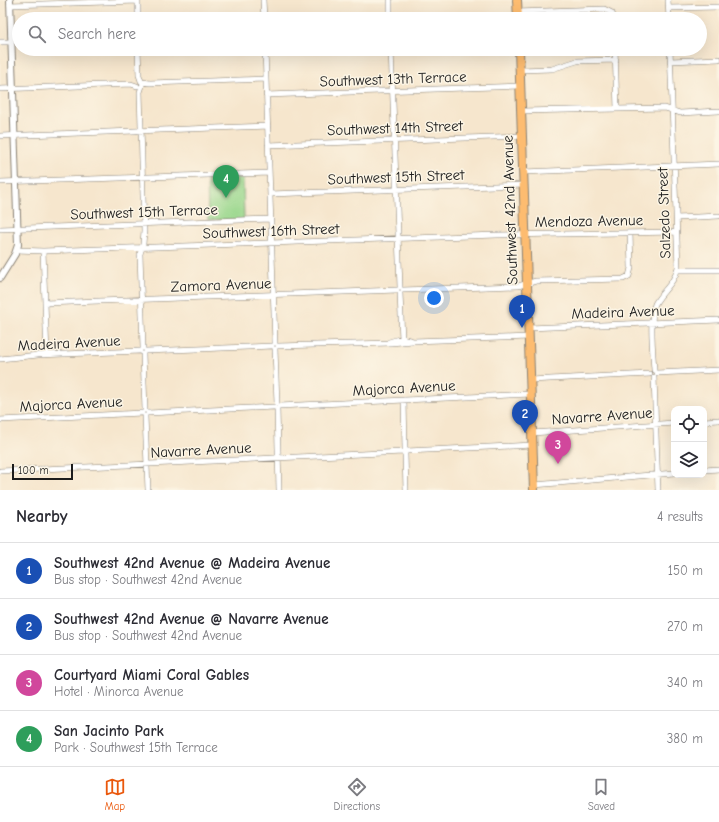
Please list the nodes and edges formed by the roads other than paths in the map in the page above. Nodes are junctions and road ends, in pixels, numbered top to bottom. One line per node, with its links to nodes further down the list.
1 (138, 0): 6 (street); 9 (street)
2 (263, 0): 10 (street)
3 (390, 0): 11 (street)
4 (517, 0): 12 (main road)
5 (668, 0): 8 (street)
6 (10, 3): 16 (street)
7 (719, 7): 8 (street)
8 (668, 8): 15 (street)
9 (138, 12)
10 (264, 12)
11 (390, 12)
12 (518, 12)
13 (566, 12): 14 (street)
14 (610, 12)
15 (668, 12)
16 (11, 38): 17 (street); 31 (street)
17 (0, 42)
18 (138, 56): 29 (street)
19 (265, 56): 28 (street)
20 (391, 56): 33 (street)
21 (519, 56): 27 (main road, Southwest 42nd Avenue)
22 (616, 56): 25 (street)
23 (670, 56): 26 (street, Salzedo Street)
24 (719, 59): 26 (street)
25 (616, 60): 27 (street); 35 (street)
26 (670, 61): 37 (street, Salzedo Street)
27 (520, 70): 30 (main road, Southwest 42nd Avenue)
28 (266, 79): 29 (street); 34 (street)
29 (138, 84): 31 (street); 40 (street)
30 (520, 86): 33 (street, Southwest 13th Terrace); 36 (main road, Southwest 42nd Avenue)
31 (13, 88): 32 (street); 41 (street)
32 (0, 89)
33 (393, 91): 34 (street, Southwest 13th Terrace); 44 (street)
34 (266, 95): 39 (street)
35 (617, 109): 36 (street); 37 (street)
36 (521, 111): 43 (main road, Southwest 42nd Avenue)
37 (672, 111): 38 (street); 47 (street, Salzedo Street)
38 (719, 112)
39 (268, 126): 40 (street); 45 (street)
40 (141, 130): 41 (street); 50 (street)
41 (14, 135): 42 (street); 52 (street)
42 (0, 136)
43 (522, 136): 44 (street, Southwest 14th Street); 49 (main road, Southwest 42nd Avenue)
44 (395, 140): 45 (street, Southwest 14th Street); 54 (street)
45 (268, 145): 48 (street)
46 (719, 164): 47 (street)
47 (674, 165): 49 (street); 57 (street, Salzedo Street)
48 (269, 172): 50 (street); 55 (street)
49 (523, 172): 53 (main road, Southwest 42nd Avenue)
50 (142, 178): 52 (street); 59 (street)
51 (0, 182): 52 (street)
52 (16, 182): 60 (street)
53 (524, 185): 54 (street, Southwest 15th Street); 64 (main road, Southwest 42nd Avenue)
54 (397, 189): 55 (street, Southwest 15th Street); 65 (street)
55 (270, 194): 58 (street)
56 (719, 216): 57 (street)
57 (677, 218): 62 (street, Salzedo Street)
58 (271, 219): 59 (street, Southwest 15th Terrace); 66 (street)
59 (144, 224): 60 (street, Southwest 15th Terrace); 67 (street)
60 (17, 229): 61 (street, Southwest 15th Terrace); 68 (street)
61 (0, 230)
62 (677, 232): 63 (street, Mendoza Avenue); 70 (street, Salzedo Street)
63 (630, 233): 64 (street, Mendoza Avenue); 73 (street, Zamora Avenue)
64 (526, 234): 65 (street, Southwest 16th Street); 73 (main road, Southwest 42nd Avenue)
65 (399, 239): 66 (street, Southwest 16th Street); 74 (street)
66 (272, 243): 67 (street, Southwest 16th Street); 75 (street)
67 (142, 248): 69 (street, Southwest 16th Street); 76 (street)
68 (17, 250): 69 (street, Southwest 16th Street); 72 (street)
69 (43, 251): 77 (street)
70 (677, 270): 71 (street); 79 (street, Salzedo Street)
71 (719, 270)
72 (0, 278)
73 (527, 284): 74 (street, Zamora Avenue); 80 (main road, Southwest 42nd Avenue)
74 (400, 290): 75 (street, Zamora Avenue); 82 (street)
75 (273, 295): 76 (street, Zamora Avenue); 83 (street)
76 (141, 300): 77 (street, Zamora Avenue); 84 (street)
77 (45, 303): 85 (street)
78 (719, 320): 79 (street, Madeira Avenue)
79 (653, 323): 80 (street, Madeira Avenue); 88 (street, Salzedo Street)
80 (529, 328): 81 (main road, Southwest 42nd Avenue)
81 (529, 337): 82 (street); 89 (main road, Southwest 42nd Avenue)
82 (402, 339): 83 (street, Madeira Avenue)
83 (275, 346): 84 (street, Madeira Avenue); 92 (street)
84 (143, 351): 85 (street, Madeira Avenue); 93 (street)
85 (47, 355): 86 (street, Madeira Avenue)
86 (0, 359)
87 (719, 370): 88 (street)
88 (654, 373): 89 (street); 98 (street, Salzedo Street)
89 (530, 380): 90 (main road, Southwest 42nd Avenue)
90 (531, 394): 91 (street, Majorca Avenue); 99 (main road, Southwest 42nd Avenue)
91 (404, 400): 92 (street, Majorca Avenue); 101 (street)
92 (277, 406): 93 (street, Majorca Avenue); 102 (street)
93 (145, 413): 94 (street, Majorca Avenue); 103 (street)
94 (0, 420)
95 (719, 420): 96 (street)
96 (707, 421)
97 (671, 423): 98 (street, Navarre Avenue)
98 (656, 424): 99 (street, Navarre Avenue); 108 (street, Salzedo Street)
99 (532, 433): 100 (main road, Southwest 42nd Avenue)
100 (532, 445): 101 (street, Navarre Avenue); 109 (main road, Southwest 42nd Avenue)
101 (405, 452): 102 (street, Navarre Avenue); 112 (street)
102 (279, 458): 103 (street, Navarre Avenue); 111 (street)
103 (147, 464): 106 (street, Navarre Avenue); 110 (street)
104 (719, 469): 105 (street)
105 (707, 470)
106 (0, 472)
107 (671, 473): 108 (street)
108 (657, 474): 109 (street); 113 (street, Salzedo Street)
109 (534, 487)
110 (148, 490)
111 (280, 490)
112 (406, 490)
113 (658, 490)

